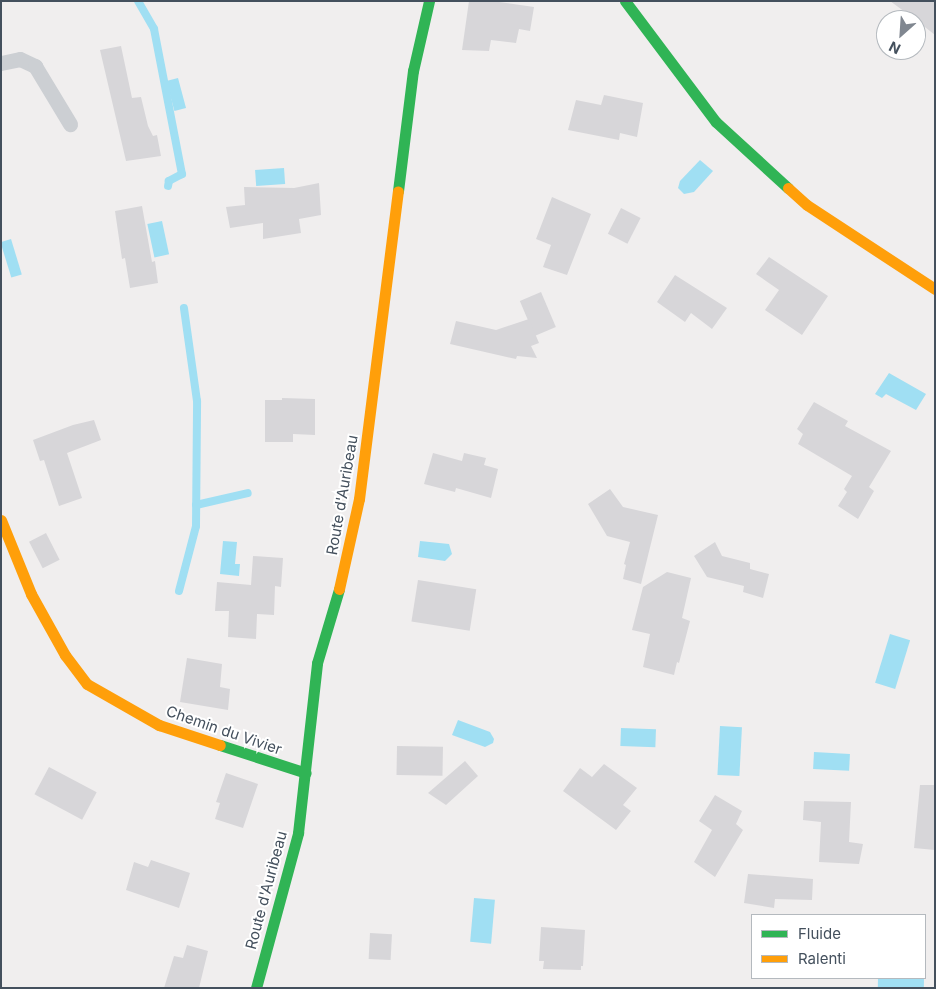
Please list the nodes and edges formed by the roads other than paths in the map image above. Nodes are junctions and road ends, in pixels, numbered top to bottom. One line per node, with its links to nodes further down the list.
1 (429, 1): 7 (street, Route d'Auribeau)
2 (625, 1): 5 (street)
3 (1, 63): 4 (lane)
4 (70, 124)
5 (935, 289)
6 (1, 520): 7 (street, Chemin du Vivier)
7 (306, 773): 8 (street, Route d'Auribeau)
8 (256, 988)

